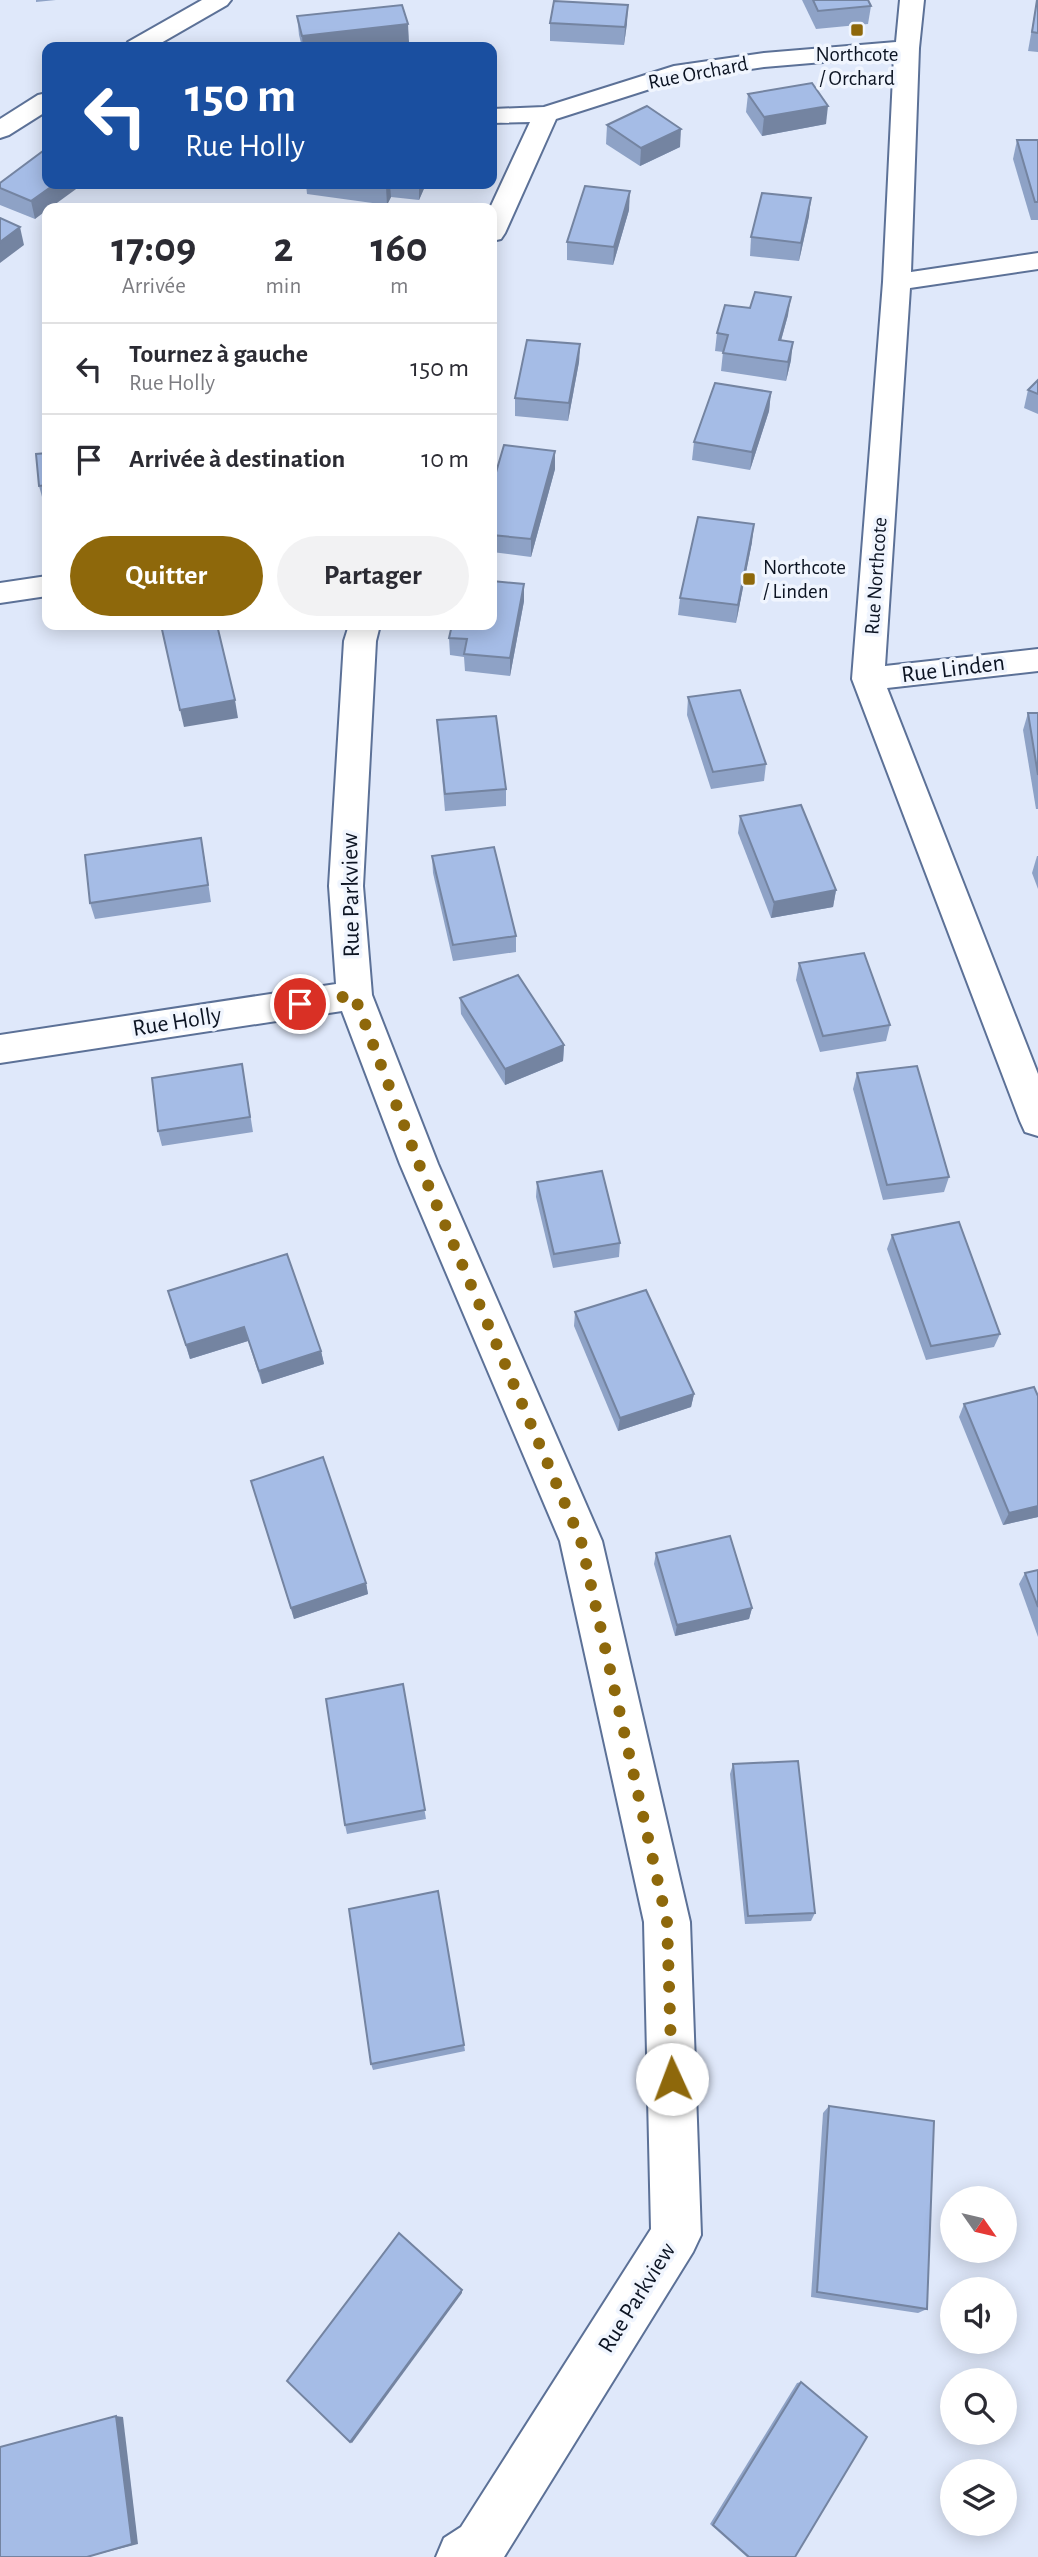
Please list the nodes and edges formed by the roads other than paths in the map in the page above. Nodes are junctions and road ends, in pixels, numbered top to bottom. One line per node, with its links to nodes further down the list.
1 (219, 0): 3 (street)
2 (912, 0): 4 (street, Rue Northcote)
3 (150, 42)
4 (907, 48): 6 (street, Rue Orchard); 11 (street, Rue Northcote)
5 (42, 103): 8 (street)
6 (545, 114): 7 (street, Rue Orchard); 9 (street)
7 (497, 116)
8 (0, 130)
9 (497, 222)
10 (1038, 261): 11 (street)
11 (897, 282): 16 (street, Rue Northcote)
12 (42, 587): 13 (street)
13 (0, 593)
14 (363, 630): 17 (street, Rue Parkview)
15 (1038, 660): 16 (street, Rue Linden)
16 (868, 679): 19 (street, Rue Northcote)
17 (354, 995): 18 (street, Rue Holly); 20 (street, Rue Parkview)
18 (0, 1049)
19 (1038, 1121)
20 (463, 2557)

